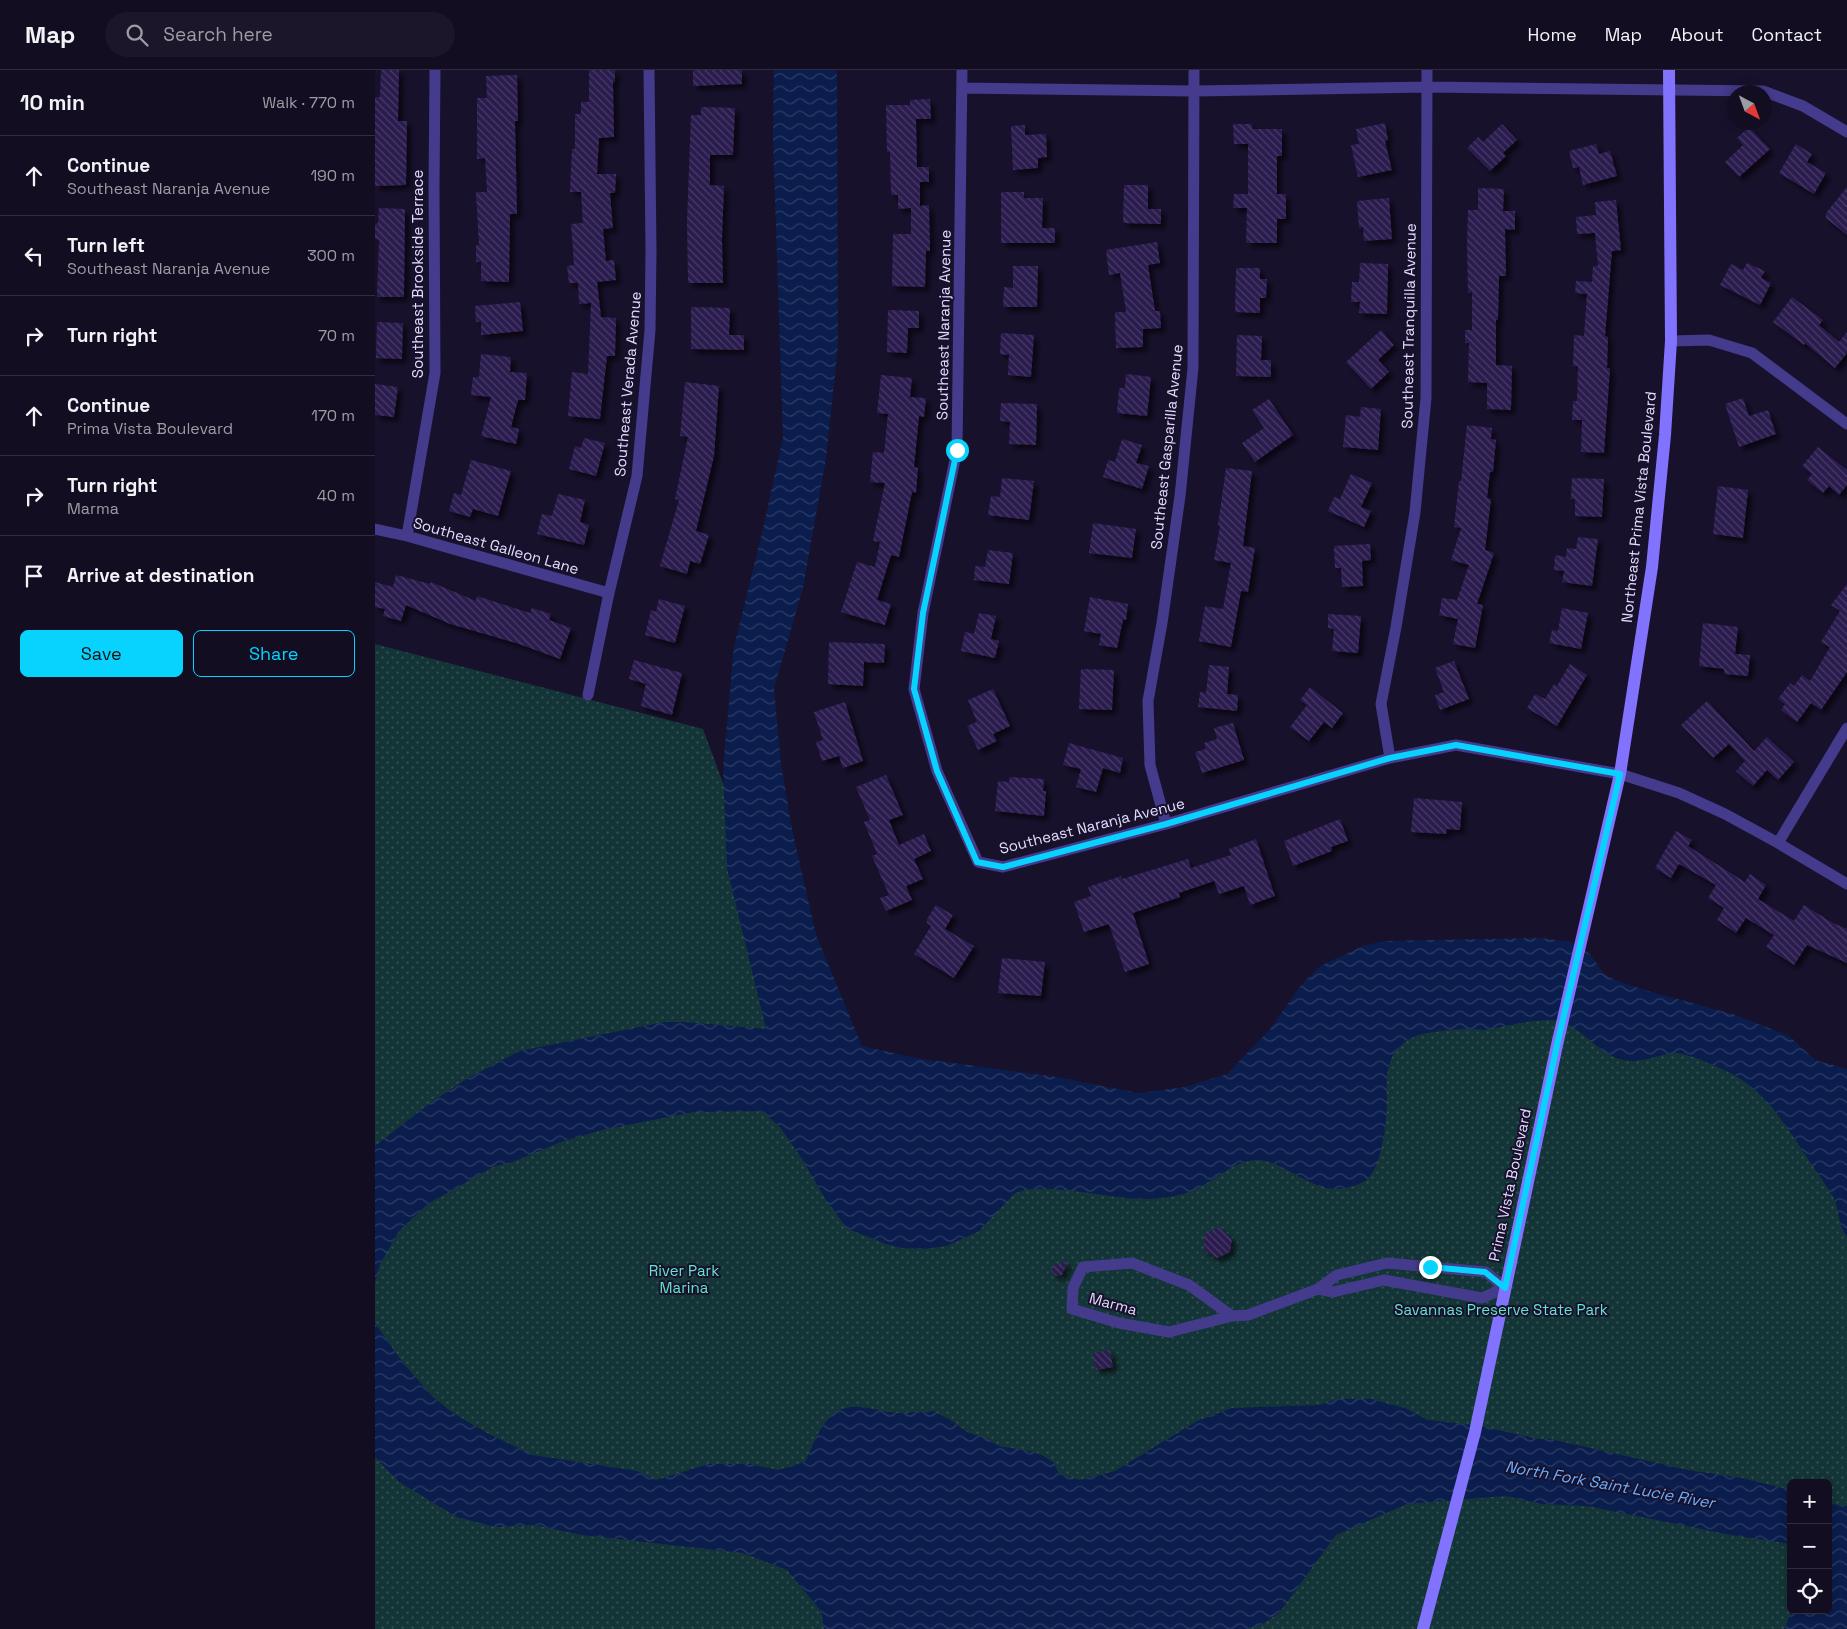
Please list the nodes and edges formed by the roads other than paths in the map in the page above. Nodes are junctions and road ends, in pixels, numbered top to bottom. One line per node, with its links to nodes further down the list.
1 (435, 70): 15 (street, Southeast Brookside Terrace)
2 (649, 70): 16 (street, Southeast Verada Avenue)
3 (962, 70): 8 (street, Southeast Naranja Avenue)
4 (1194, 70): 10 (street, Southeast Gasparilla Avenue)
5 (1427, 70): 7 (street, Southeast Tranquilla Avenue)
6 (1669, 70): 9 (main road, Northeast Prima Vista Boulevard)
7 (1427, 87): 9 (street); 10 (street); 19 (street, Southeast Tranquilla Avenue)
8 (962, 88): 10 (street); 21 (street, Southeast Naranja Avenue)
9 (1669, 89): 11 (street); 12 (main road, Northeast Prima Vista Boulevard)
10 (1194, 91): 21 (street, Southeast Gasparilla Avenue)
11 (1847, 132)
12 (1671, 341): 13 (street); 20 (main road, Northeast Prima Vista Boulevard)
13 (1847, 424)
14 (375, 529): 15 (street, Southeast Galleon Lane)
15 (407, 536): 16 (street, Southeast Galleon Lane)
16 (609, 593): 17 (street, Southeast Verada Avenue)
17 (588, 695)
18 (1847, 728): 22 (street)
19 (1390, 758): 20 (street, Southeast Naranja Avenue); 21 (street, Southeast Naranja Avenue)
20 (1620, 774): 22 (street, Southeast Naranja Avenue); 24 (main road, Northeast Prima Vista Boulevard)
21 (1166, 824)
22 (1779, 843): 23 (street, Southeast Naranja Avenue)
23 (1847, 884)
24 (1586, 922): 27 (main road, Prima Vista Boulevard)
25 (1430, 1267): 26 (street); 27 (street, Marma); 28 (street, Marma)
26 (1428, 1288): 27 (street, Marma); 28 (street, Marma)
27 (1505, 1288): 30 (main road, Prima Vista Boulevard)
28 (1318, 1289): 29 (street, Marma)
29 (1232, 1316): 29 (street, Marma)
30 (1423, 1629)

